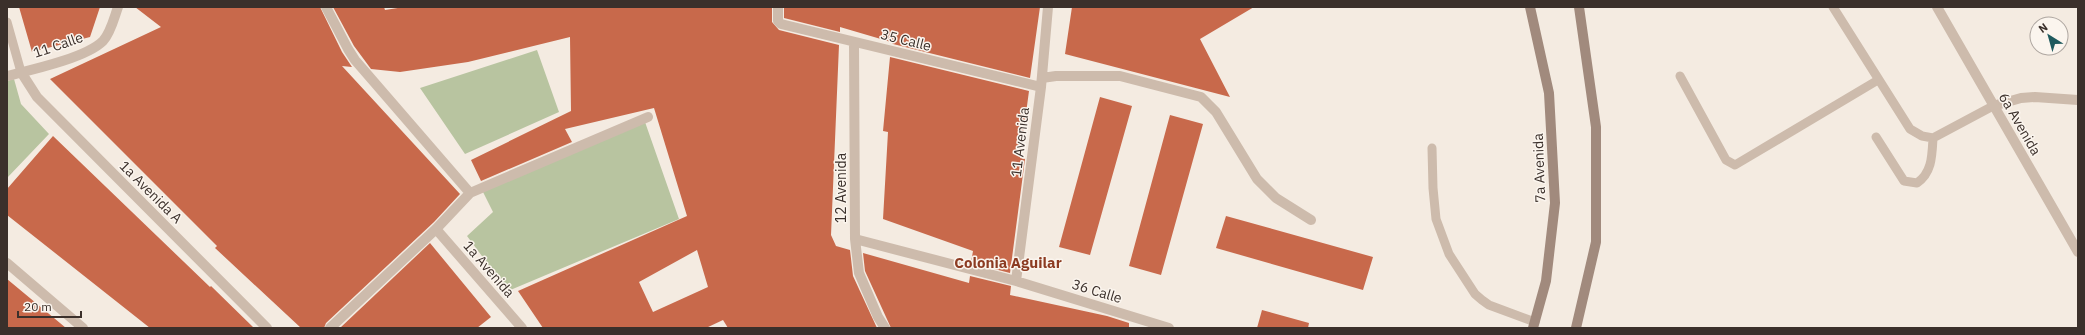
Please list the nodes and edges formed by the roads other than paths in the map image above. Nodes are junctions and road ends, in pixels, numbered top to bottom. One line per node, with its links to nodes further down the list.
1 (118, 7): 11 (street, 11 Calle)
2 (326, 7): 22 (street)
3 (778, 7): 10 (street, 35 Calle)
4 (1048, 7): 15 (street, 11 Avenida)
5 (1530, 7): 29 (main road, 7a Avenida)
6 (1579, 7): 36 (main road)
7 (1833, 7): 14 (lane)
8 (1937, 7): 17 (street, 6a Avenida)
9 (7, 22): 11 (lane)
10 (854, 42): 15 (street, 35 Calle); 25 (street, 12 Avenida)
11 (21, 72): 12 (street, 11 Calle); 31 (street, 1a Avenida A)
12 (7, 76)
13 (1680, 76): 14 (lane)
14 (1878, 80): 20 (lane)
15 (1041, 83): 23 (street, 35 Calle); 28 (street, 11 Avenida)
16 (2078, 100): 17 (street)
17 (1993, 106): 20 (lane); 26 (street, 6a Avenida)
18 (648, 117): 22 (street)
19 (1876, 137): 20 (lane)
20 (1933, 138)
21 (1432, 148): 29 (lane)
22 (470, 193): 24 (street)
23 (1310, 220)
24 (436, 229): 32 (street); 33 (street, 1a Avenida)
25 (855, 239): 28 (street, 36 Calle); 34 (street, 12 Avenida)
26 (2078, 253)
27 (7, 263): 30 (street)
28 (1016, 281): 35 (street, 36 Calle)
29 (1534, 325)
30 (83, 328)
31 (267, 328)
32 (330, 328)
33 (522, 328)
34 (886, 328)
35 (1169, 328)
36 (1576, 328)

